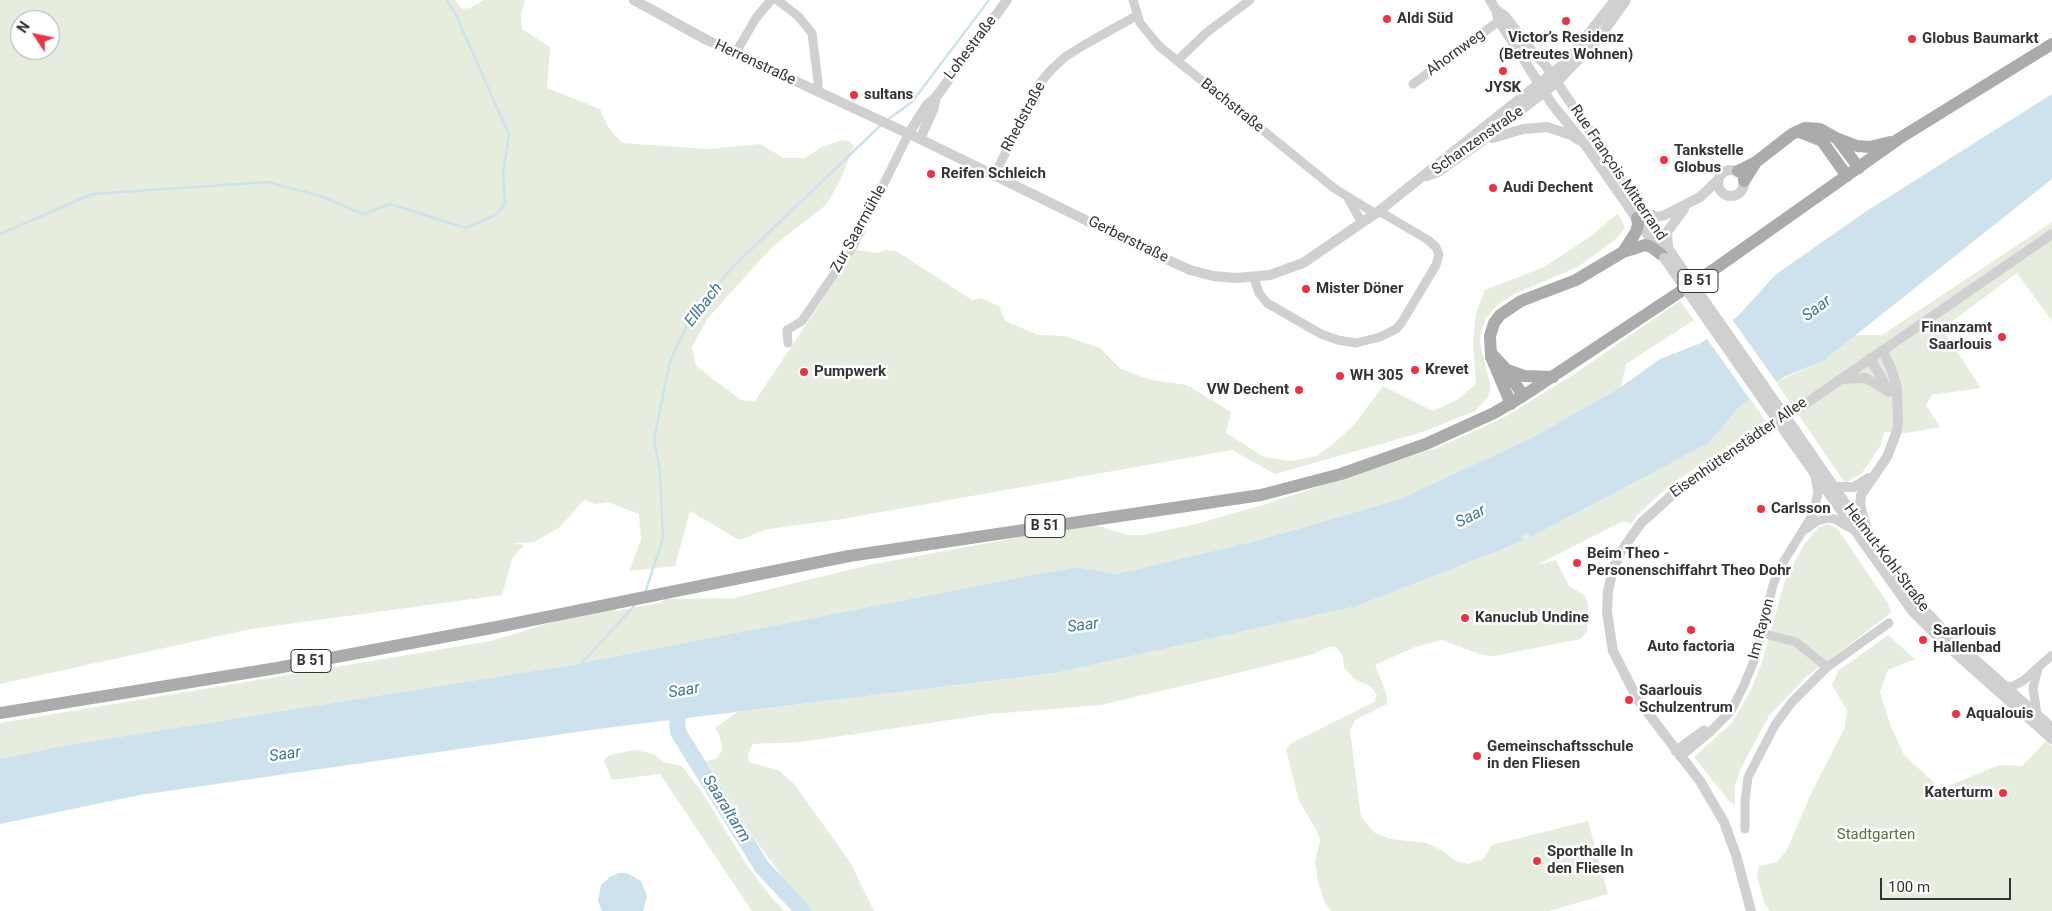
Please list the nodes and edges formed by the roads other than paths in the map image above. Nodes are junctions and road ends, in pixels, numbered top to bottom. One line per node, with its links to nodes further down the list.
1 (634, 0): 14 (street, Herrenstraße)
2 (770, 0): 14 (street)
3 (777, 0): 20 (street)
4 (1007, 0): 21 (street, Lohestraße)
5 (1133, 0): 11 (street, Bachstraße)
6 (1250, 0): 15 (street)
7 (1490, 0): 10 (street)
8 (1615, 0): 16 (street)
9 (1626, 0): 16 (street)
10 (1496, 10): 12 (street); 17 (street, Rue François Mitterrand)
11 (1136, 16): 15 (street, Bachstraße); 32 (street, Rhedstraße)
12 (1499, 22): 18 (street, Ahornweg); 19 (street, Rue François Mitterrand)
13 (2052, 44): 28 (main road, B 51)
14 (735, 54): 20 (street, Herrenstraße)
15 (1177, 61): 39 (street, Bachstraße)
16 (1569, 65): 17 (street)
17 (1554, 78): 19 (street); 42 (street, Rue François Mitterrand)
18 (1413, 84)
19 (1542, 88): 22 (street); 30 (street, Rue François Mitterrand)
20 (818, 92): 23 (street, Herrenstraße)
21 (936, 97): 24 (street, Lohestraße); 26 (street, Lohestraße)
22 (1529, 99): 29 (street, Schanzenstraße); 35 (street, Schanzenstraße)
23 (878, 119): 24 (street, Gerberstraße)
24 (909, 133): 26 (street, Gerberstraße); 48 (street, Zur Saarmühle)
25 (1792, 134): 27 (main road); 33 (main road); 34 (main road)
26 (920, 138): 32 (street, Gerberstraße)
27 (1836, 138): 28 (main road); 31 (main road)
28 (1900, 138): 31 (main road, B 51)
29 (1478, 144): 30 (street); 35 (street, Schanzenstraße)
30 (1586, 146): 42 (street, Rue François Mitterrand)
31 (1858, 168): 34 (main road, B 51)
32 (994, 176): 47 (street, Gerberstraße)
33 (1741, 176): 36 (street); 37 (street)
34 (1847, 176): 53 (main road, B 51)
35 (1423, 177): 41 (street, Schanzenstraße)
36 (1718, 180): 37 (street); 38 (street)
37 (1722, 192): 38 (street)
38 (1700, 197): 40 (street)
39 (1348, 198): 41 (street, Bachstraße); 43 (street, Bachstraße)
40 (1687, 206): 42 (street); 46 (street)
41 (1377, 213): 43 (street, Gerberstraße); 47 (street, Bachstraße)
42 (1640, 215): 45 (main road); 46 (street, Rue François Mitterrand)
43 (1362, 223): 47 (street, Gerberstraße)
44 (2052, 234): 49 (street, Eisenhüttenstädter Allee)
45 (1623, 252): 46 (main road); 50 (main road)
46 (1667, 254): 59 (street, Rue François Mitterrand, bridge)
47 (1254, 278)
48 (788, 343)
49 (1882, 350): 51 (street, Eisenhüttenstädter Allee); 57 (street)
50 (1491, 351): 52 (main road); 58 (main road)
51 (1870, 358): 54 (street, Eisenhüttenstädter Allee); 55 (street)
52 (1507, 370): 53 (main road); 56 (main road)
53 (1553, 378): 56 (main road, B 51)
54 (1838, 380): 55 (street); 78 (street, Eisenhüttenstädter Allee)
55 (1889, 392): 57 (street)
56 (1523, 396): 58 (main road, B 51)
57 (1898, 403): 60 (street)
58 (1511, 404): 72 (main road, B 51)
59 (1792, 433): 61 (street, Helmut-Kohl-Straße); 62 (street, Helmut-Kohl-Straße)
60 (1877, 470): 62 (street); 65 (street)
61 (1815, 476): 63 (street, Im Rayon); 64 (street, Helmut-Kohl-Straße)
62 (1834, 487): 65 (street, Helmut-Kohl-Straße)
63 (1806, 529): 64 (street); 67 (street, Im Rayon)
64 (1854, 530): 76 (street, Helmut-Kohl-Straße)
65 (1873, 544): 71 (street, Helmut-Kohl-Straße)
66 (1889, 623): 69 (street)
67 (1762, 633): 69 (street); 74 (street, Im Rayon)
68 (2052, 655): 70 (street)
69 (1827, 667): 80 (street)
70 (2038, 669): 71 (street); 73 (street)
71 (2004, 687): 73 (street, Helmut-Kohl-Straße)
72 (0, 713)
73 (2037, 714): 75 (street, Helmut-Kohl-Straße)
74 (1714, 726): 77 (street, Im Rayon); 78 (street, Im Rayon)
75 (2052, 728)
76 (2052, 739)
77 (1698, 742): 78 (street, Im Rayon); 79 (street, Im Rayon)
78 (1678, 754): 79 (street, Eisenhüttenstädter Allee)
79 (1688, 766): 81 (street, Eisenhüttenstädter Allee)
80 (1746, 829)
81 (1751, 911)

